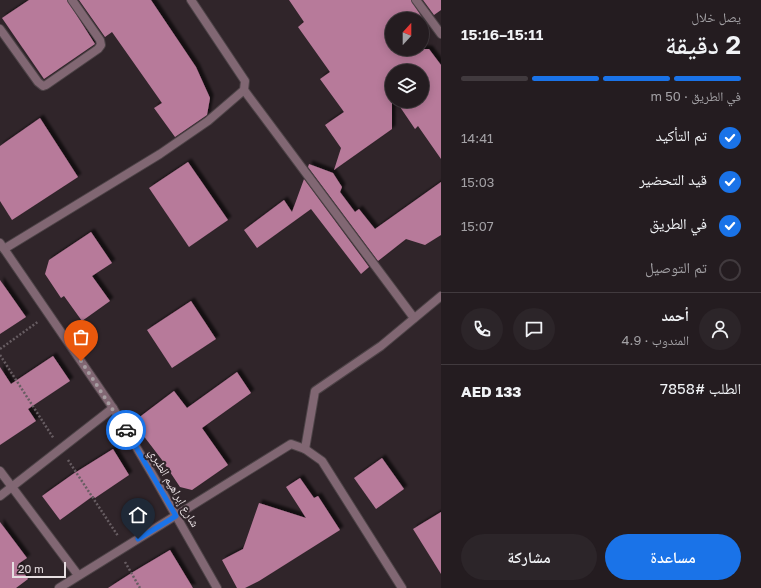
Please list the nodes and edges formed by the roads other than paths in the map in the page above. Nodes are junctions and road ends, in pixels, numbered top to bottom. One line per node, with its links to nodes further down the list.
1 (72, 0): 4 (street)
2 (191, 0): 6 (street)
3 (416, 0): 5 (street)
4 (0, 29)
5 (441, 34)
6 (244, 90): 7 (street); 9 (street)
7 (2, 246): 10 (street, شارع إبراهيم الطبري)
8 (441, 296): 9 (street)
9 (414, 318): 11 (street)
10 (113, 408): 13 (street); 15 (street, شارع إبراهيم الطبري)
11 (305, 449): 15 (street); 19 (street)
12 (0, 471): 13 (street)
13 (12, 487): 14 (street); 16 (street)
14 (0, 496)
15 (176, 516): 16 (street); 18 (street, شارع إبراهيم الطبري)
16 (78, 575): 17 (street)
17 (59, 588)
18 (217, 588)
19 (402, 588)

